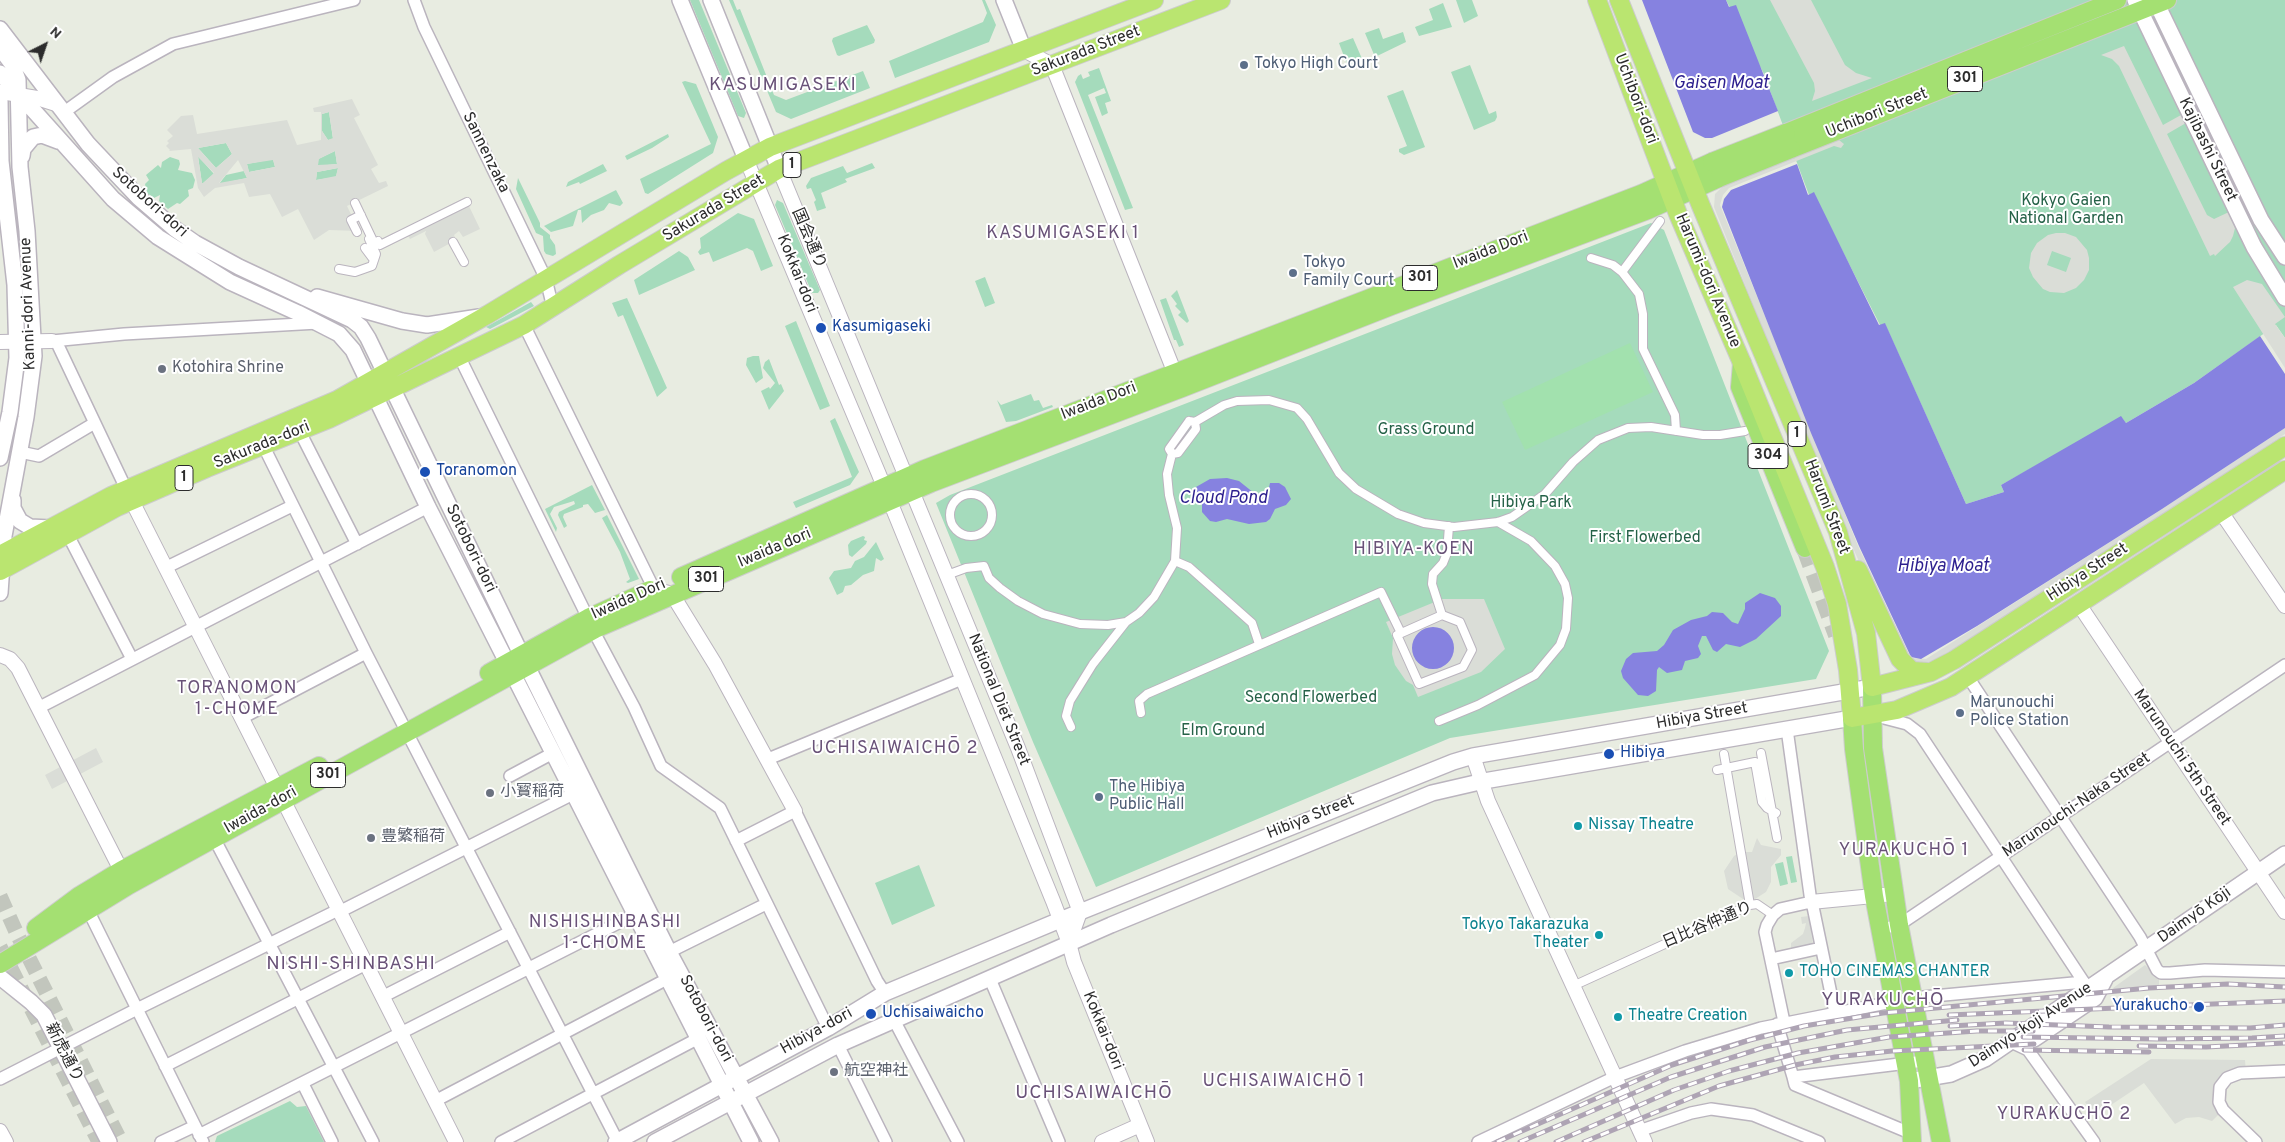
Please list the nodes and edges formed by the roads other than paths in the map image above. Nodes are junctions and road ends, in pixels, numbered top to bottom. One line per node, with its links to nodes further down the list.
1 (354, 0): 25 (street)
2 (414, 0): 50 (street, Sannenzaka)
3 (680, 0): 32 (main road)
4 (711, 0): 31 (main road, 国会通り)
5 (1004, 0): 17 (main road)
6 (1154, 0): 13 (highway, Sakurada Street / 1)
7 (1221, 0): 15 (highway, Sakurada Street / 1)
8 (1597, 0): 37 (highway, Uchibori-dori / 1)
9 (1619, 0): 35 (highway, Uchibori-dori / 1)
10 (2117, 0): 29 (main road, Uchibori Street / 301)
11 (2159, 1): 12 (main road, Uchibori Street / 301); 46 (main road, Kajibashi Street)
12 (2137, 5): 29 (main road, Uchibori Street / 301); 52 (main road, Kajibashi Street)
13 (1107, 18): 15 (highway); 17 (highway, Sakurada Street / 1)
14 (0, 30): 25 (main road, Sotobori-dori)
15 (1117, 41): 18 (highway, Sakurada Street / 1)
16 (0, 48): 21 (main road, Kanni-dori Avenue)
17 (1024, 50): 18 (street); 20 (highway, Sakurada Street / 1)
18 (1052, 66): 22 (highway, Sakurada Street / 1); 64 (street)
19 (0, 73): 21 (main road, Sotobori-dori)
20 (963, 73): 22 (highway); 24 (highway, Sakurada Street / 1)
21 (18, 94): 23 (street); 25 (street); 26 (main road, Kanni-dori Avenue); 27 (main road, Sotobori-dori)
22 (973, 96): 28 (highway, Sakurada Street / 1)
23 (0, 101): 26 (street); 57 (main road, Kanni-dori Avenue)
24 (890, 101): 28 (highway); 31 (highway, Sakurada Street / 1)
25 (60, 109): 51 (main road, Sotobori-dori)
26 (19, 111): 27 (street); 33 (main road, Kanni-dori Avenue)
27 (40, 120): 30 (main road, Sotobori-dori)
28 (900, 124): 34 (highway, Sakurada Street / 1)
29 (1788, 141): 35 (main road, Uchibori Street / 301, bridge)
30 (61, 144): 33 (main road); 55 (main road, Sotobori-dori)
31 (770, 146): 32 (highway, Sakurada Street / 1); 34 (main road, 国会通り)
32 (746, 159): 36 (street, Kokkai-dori); 50 (highway, Sakurada Street / 1)
33 (20, 166): 58 (main road, Kanni-dori Avenue)
34 (779, 170): 36 (highway, Sakurada Street / 1); 79 (street, 国会通り)
35 (1691, 181): 37 (main road, Iwaida Dori / 301); 89 (highway, Harumi Street / 1)
36 (758, 182): 53 (highway, Sakurada Street / 1); 80 (street, Kokkai-dori)
37 (1670, 191): 62 (highway, Harumi-dori Avenue / 1); 64 (main road, Iwaida Dori / 301)
38 (467, 202): 41 (street)
39 (355, 203): 41 (street)
40 (1660, 221): 49 (street)
41 (363, 226): 44 (street)
42 (453, 242): 47 (street)
43 (368, 248): 44 (street)
44 (374, 258): 48 (street)
45 (1591, 258): 49 (street)
46 (2285, 258)
47 (464, 262)
48 (339, 269)
49 (1622, 272): 70 (street)
50 (546, 278): 53 (street, Sannenzaka); 54 (highway, Sakurada Street / 1)
51 (296, 294): 54 (main road); 63 (main road, Sotobori-dori)
52 (2285, 298)
53 (553, 308): 56 (highway, Sakurada Street / 1)
54 (487, 315): 63 (highway, Sakurada Street / 1)
55 (320, 323): 59 (street); 65 (main road, Sotobori-dori)
56 (524, 325): 61 (highway, Sakurada Street / 1); 98 (street)
57 (16, 341): 58 (street); 60 (street); 69 (main road, Kanni-dori Avenue)
58 (34, 341): 59 (street); 75 (main road, Kanni-dori Avenue)
59 (54, 341): 68 (street)
60 (0, 342)
61 (459, 356): 66 (highway, Sakurada Street / 1); 104 (street)
62 (1742, 363): 92 (main road, 304); 117 (highway, Harumi Street / 1)
63 (384, 373): 65 (highway, Sakurada-dori / 1); 66 (main road, Sotobori-dori)
64 (1178, 381): 79 (main road, Iwaida Dori / 301)
65 (367, 382): 67 (main road, Sotobori-dori); 81 (highway, Sakurada-dori / 1)
66 (392, 389): 67 (highway, Sakurada-dori / 1); 111 (main road, Sotobori-dori)
67 (374, 398): 71 (highway, Sakurada-dori / 1); 84 (main road, Sotobori-dori)
68 (93, 424): 75 (street); 81 (street)
69 (3, 427): 76 (main road, Kanni-dori Avenue)
70 (1676, 431): 72 (street); 86 (street)
71 (300, 432): 73 (highway, Sakurada-dori / 1); 91 (street)
72 (1746, 432)
73 (262, 446): 81 (highway, Sakurada-dori / 1); 83 (street)
74 (2285, 446): 113 (highway, Hibiya Street)
75 (20, 452): 78 (main road, Kanni-dori Avenue)
76 (0, 458)
77 (2285, 470): 85 (highway, Hibiya Street)
78 (14, 481): 88 (main road); 94 (main road, Kanni-dori Avenue)
79 (909, 484): 80 (main road, Iwaida Dori / 301); 97 (street, National Diet Street)
80 (887, 494): 98 (main road, Iwaida dori / 301); 115 (street, National Diet Street)
81 (129, 495): 88 (highway, Sakurada-dori / 1); 90 (highway, Sakurada-dori / 1); 96 (street)
82 (964, 495): 82 (street)
83 (292, 506): 95 (street); 96 (street)
84 (428, 507): 91 (street); 111 (main road, Sotobori-dori)
85 (2221, 512): 100 (highway, Hibiya Street); 101 (street)
86 (1498, 522): 87 (street); 123 (street)
87 (1449, 526): 93 (street); 102 (street)
88 (51, 528): 94 (highway, Sakurada-dori / 1)
89 (1838, 532): 113 (highway, 1); 116 (highway, Harumi Street / 1)
90 (68, 534): 94 (highway, Sakurada-dori / 1); 110 (street)
91 (356, 544): 95 (street)
92 (1805, 548)
93 (1175, 561): 103 (street); 107 (street)
94 (1, 562): 99 (main road, Kanni-dori Avenue)
95 (321, 562): 105 (street); 108 (street)
96 (167, 567): 105 (street)
97 (947, 575): 103 (street); 158 (street, National Diet Street)
98 (663, 592): 104 (main road, Iwaida dori / 301); 132 (street)
99 (0, 593)
100 (2078, 603): 114 (highway, Hibiya Street); 127 (street, Marunouchi 5th Street)
101 (2285, 606)
102 (1442, 615): 106 (street); 106 (street)
103 (1126, 622): 125 (street)
104 (590, 624): 111 (main road, Iwaida dori / 301); 145 (street)
105 (197, 626): 110 (street); 121 (street)
106 (1401, 633): 107 (street)
107 (1259, 644): 119 (street)
108 (366, 653): 121 (street); 124 (street)
109 (0, 655): 118 (street)
110 (132, 659): 118 (street)
111 (517, 664): 124 (main road, Iwaida-dori / 301); 128 (main road, Sotobori-dori); 171 (main road, Sotobori-dori)
112 (2285, 665): 127 (street, Marunouchi-Naka Street)
113 (1931, 672): 116 (highway, Hibiya Street)
114 (1968, 677): 120 (highway, Hibiya Street); 142 (street)
115 (962, 679): 132 (street); 162 (street, National Diet Street)
116 (1872, 687): 117 (main road, Hibiya Street); 120 (main road, Harumi Street)
117 (1850, 691): 122 (highway, Harumi Street / 1); 131 (main road, Hibiya Street)
118 (38, 708): 150 (street)
119 (1141, 713)
120 (1871, 715): 122 (highway, Hibiya Street); 148 (street); 151 (main road, Harumi Street)
121 (242, 718): 138 (street)
122 (1852, 718): 126 (main road, Hibiya Street); 152 (main road, Harumi Street)
123 (1439, 721)
124 (404, 726): 138 (main road, Iwaida-dori / 301); 146 (street)
125 (1071, 727)
126 (1787, 729): 136 (main road, Hibiya Street); 153 (street)
127 (2170, 743): 142 (street, Marunouchi-Naka Street); 149 (street, Marunouchi 5th Street)
128 (552, 754): 134 (street); 139 (main road, Sotobori-dori)
129 (1724, 754): 155 (street)
130 (1761, 754): 144 (street)
131 (1473, 756): 136 (street); 158 (main road, Hibiya Street)
132 (768, 759): 140 (street)
133 (1717, 770): 137 (street)
134 (510, 776)
135 (1774, 779): 137 (street)
136 (1481, 782): 166 (main road, Hibiya Street); 181 (street)
137 (1760, 791): 141 (street)
138 (280, 794): 143 (main road, Iwaida-dori / 301); 150 (main road, Iwaida-dori / 301); 157 (street)
139 (573, 794): 146 (street); 160 (main road, Sotobori-dori)
140 (795, 811): 145 (street); 183 (street)
141 (1776, 813)
142 (2061, 816): 148 (street, Marunouchi-Naka Street); 169 (street)
143 (214, 838): 150 (main road, Iwaida-dori / 301); 167 (street)
144 (1777, 838)
145 (736, 841): 154 (street)
146 (467, 847): 157 (street); 165 (street)
147 (2285, 854): 149 (main road, Daimyō Kōji)
148 (2001, 856): 163 (street, Marunouchi-Naka Street); 182 (street)
149 (2258, 872): 159 (street, Marunouchi 5th Street); 169 (main road, Daimyō Kōji)
150 (125, 878): 156 (main road, Iwaida-dori / 301); 170 (main road, Iwaida-dori / 301)
151 (1894, 894): 152 (street, 日比谷仲通り); 163 (main road)
152 (1874, 896): 153 (street, 日比谷仲通り); 164 (main road)
153 (1811, 902): 161 (street, 日比谷仲通り); 168 (street)
154 (766, 904): 171 (street); 192 (street)
155 (1750, 905): 161 (street, 日比谷仲通り); 181 (street, 日比谷仲通り)
156 (88, 910): 173 (main road, Iwaida-dori / 301); 188 (street)
157 (339, 911): 167 (street); 174 (street)
158 (1080, 912): 162 (main road, Hibiya-dori); 166 (street)
159 (2285, 912)
160 (634, 915): 175 (street); 179 (main road, Sotobori-dori)
161 (1772, 915): 172 (street)
162 (1060, 920): 166 (street, Kokkai-dori); 183 (main road, Hibiya-dori)
163 (1899, 925): 164 (street); 186 (main road)
164 (1880, 929): 187 (main road)
165 (510, 932): 175 (street); 184 (street)
166 (1069, 943): 180 (main road, Hibiya-dori); 215 (street, Kokkai-dori)
167 (269, 944): 185 (street); 188 (street)
168 (1821, 948): 172 (street); 189 (street)
169 (2148, 949): 176 (street); 178 (main road, Daimyō Kōji)
170 (0, 951)
171 (669, 952): 204 (main road, Sotobori-dori)
172 (1771, 959): 191 (street)
173 (0, 964)
174 (366, 964): 184 (street); 185 (street)
175 (529, 969): 193 (street); 194 (street)
176 (2285, 972)
177 (0, 977): 198 (main road, 新虎通り)
178 (2105, 978): 182 (main road, Daimyo-koji Avenue); 196 (main road)
179 (667, 979): 194 (street); 195 (main road, Sotobori-dori)
180 (990, 979): 190 (main road, Hibiya-dori); 233 (street)
181 (1573, 986): 205 (street)
182 (2086, 986): 186 (street); 196 (main road, Daimyo-koji Avenue)
183 (885, 993): 192 (main road, Hibiya-dori)
184 (382, 996): 193 (street)
185 (297, 998): 200 (street); 201 (street)
186 (1912, 998): 187 (street); 202 (main road)
187 (1894, 1002): 189 (street); 199 (main road)
188 (137, 1009): 198 (street); 200 (street)
189 (1835, 1013): 191 (street)
190 (894, 1020): 197 (main road, Hibiya-dori); 232 (street)
191 (1780, 1023): 205 (street); 207 (street)
192 (828, 1028): 204 (main road, Hibiya-dori)
193 (401, 1033): 201 (street); 213 (street)
194 (563, 1035): 211 (street); 213 (street)
195 (697, 1039): 210 (main road, Sotobori-dori); 211 (street)
196 (2011, 1042): 202 (main road, Daimyo-koji Avenue); 240 (street)
197 (838, 1045): 212 (main road, Hibiya-dori); 231 (street)
198 (61, 1047): 206 (street); 221 (main road, 新虎通り)
199 (1906, 1063): 202 (street); 207 (street); 208 (main road)
200 (165, 1066): 217 (street)
201 (335, 1067): 209 (street); 224 (street)
202 (1926, 1070): 208 (main road, Daimyo-koji Avenue); 239 (main road)
203 (2285, 1071): 241 (street)
204 (736, 1077): 210 (main road, Hibiya-dori); 212 (main road, Sotobori-dori)
205 (1615, 1077): 218 (street); 236 (street)
206 (0, 1079)
207 (1794, 1079): 219 (street)
208 (1909, 1080): 219 (main road); 238 (main road)
209 (303, 1084): 217 (street); 223 (street)
210 (721, 1085): 214 (main road, Sotobori-dori); 227 (main road, Hibiya-dori)
211 (593, 1094): 226 (street); 227 (street)
212 (746, 1096): 214 (main road, Hibiya-dori); 230 (main road, Sotobori-dori)
213 (435, 1101): 225 (street)
214 (731, 1103): 228 (main road, Hibiya-dori); 229 (main road, Sotobori-dori)
215 (1140, 1125): 234 (street); 235 (street, Kokkai-dori)
216 (0, 1131): 220 (street)
217 (199, 1134): 222 (street)
218 (1642, 1136): 237 (street)
219 (1915, 1136)
220 (6, 1142)
221 (109, 1142)
222 (161, 1142)
223 (332, 1142)
224 (373, 1142)
225 (456, 1142)
226 (501, 1142)
227 (617, 1142)
228 (656, 1142)
229 (750, 1142)
230 (771, 1142)
231 (886, 1142)
232 (958, 1142)
233 (1059, 1142)
234 (1102, 1142)
235 (1147, 1142)
236 (1478, 1142)
237 (1819, 1142)
238 (1929, 1142)
239 (1941, 1142)
240 (2094, 1142)
241 (2256, 1142)

